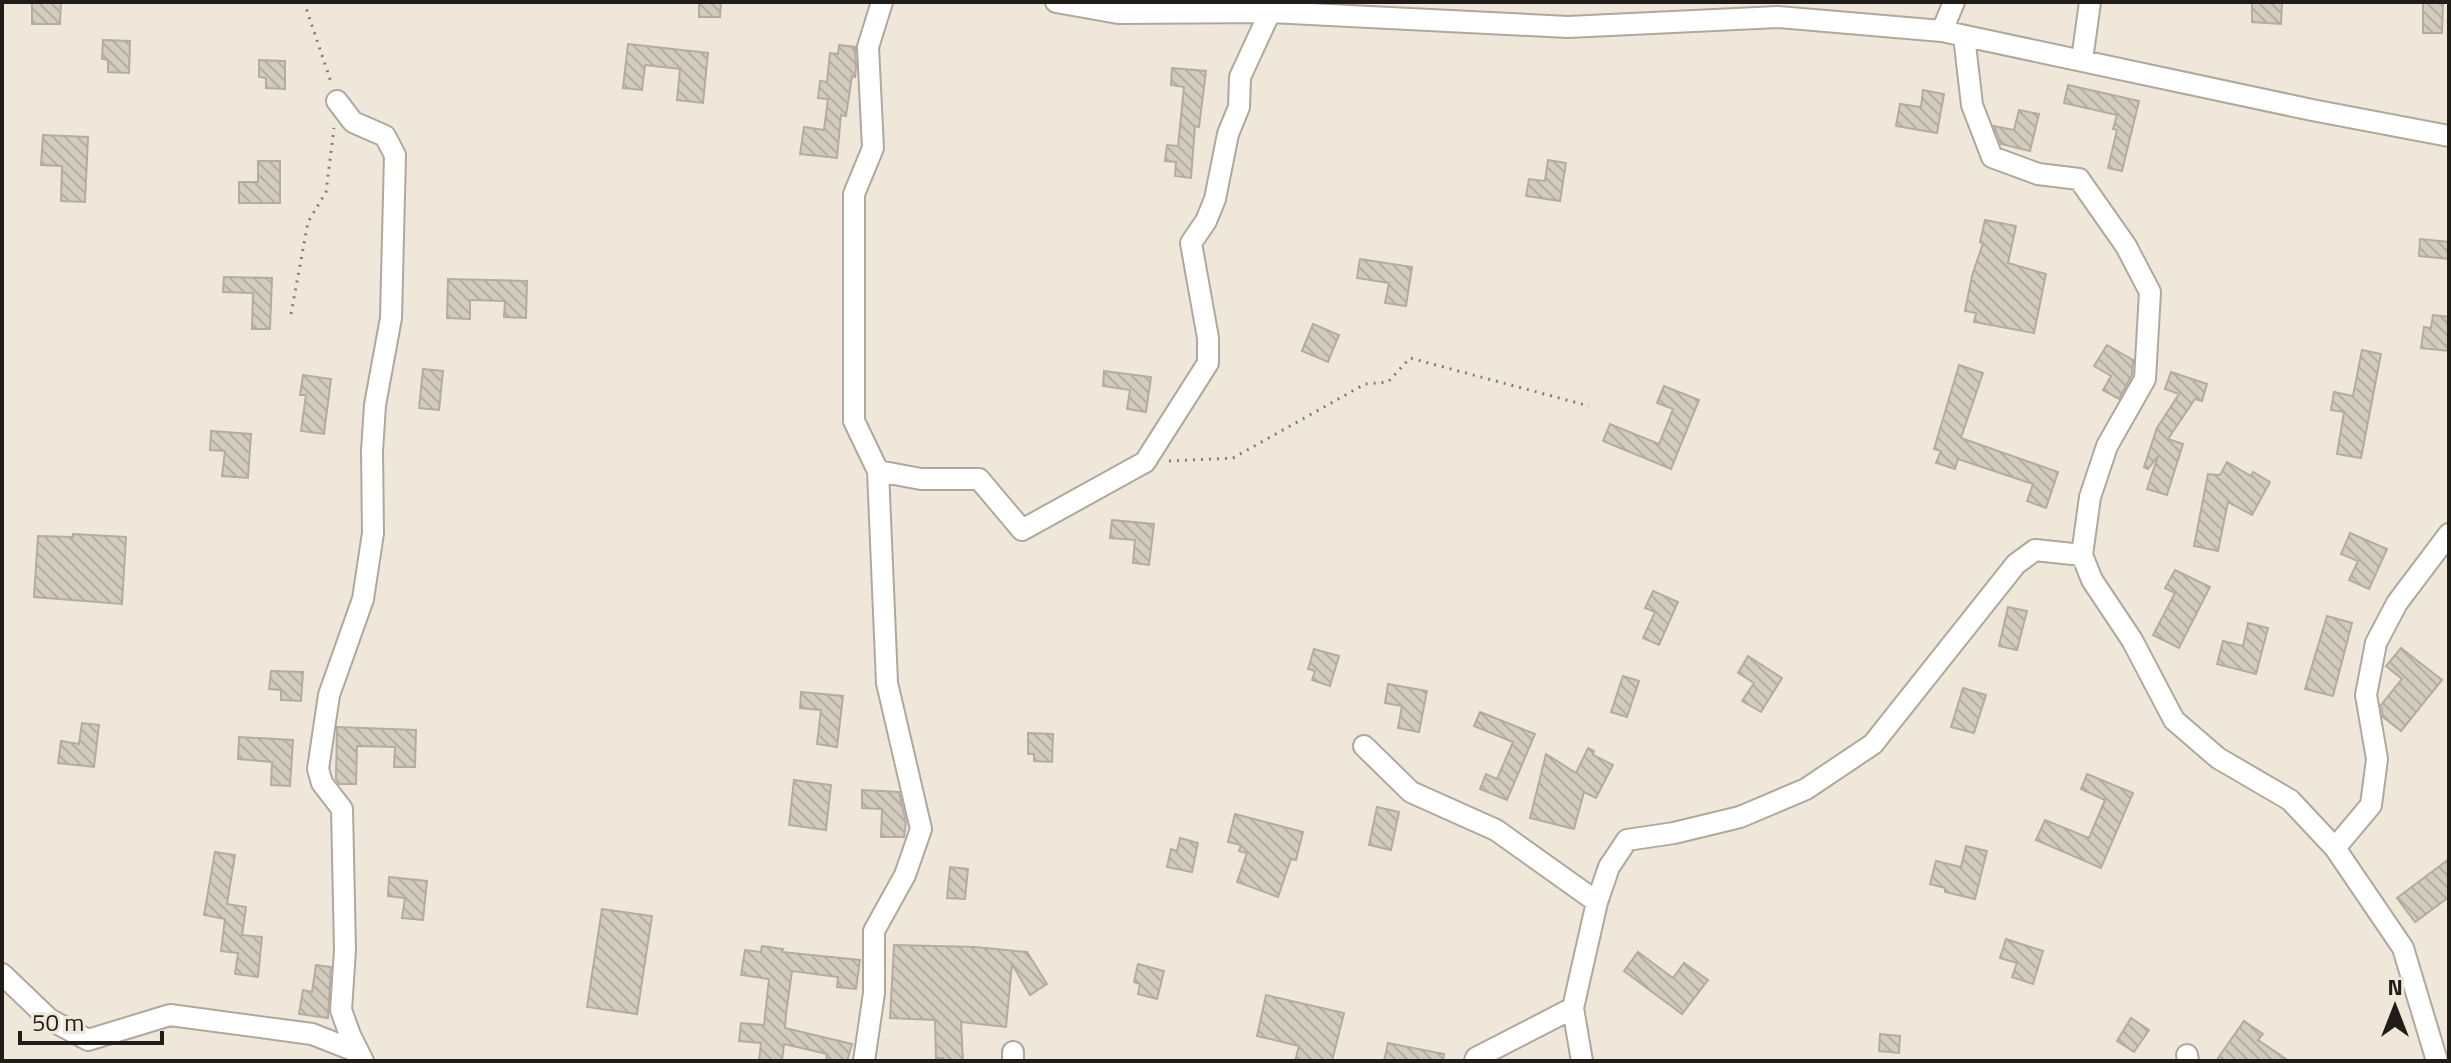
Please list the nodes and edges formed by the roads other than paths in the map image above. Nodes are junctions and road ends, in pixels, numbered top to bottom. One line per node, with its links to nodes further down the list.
1 (882, 2): 11 (street)
2 (1056, 2): 5 (street)
3 (1954, 2): 6 (street)
4 (2090, 2): 8 (street)
5 (1270, 12): 6 (street); 11 (street)
6 (1942, 31): 7 (street)
7 (1964, 36): 8 (street); 13 (street)
8 (2082, 60): 10 (street)
9 (337, 101): 19 (street)
10 (2449, 136)
11 (878, 471): 20 (street)
12 (2449, 534): 15 (street)
13 (2082, 555): 15 (street); 16 (street)
14 (1364, 746): 16 (street)
15 (2335, 848): 23 (street)
16 (1597, 902): 18 (street)
17 (2, 974): 19 (street)
18 (1573, 1008): 21 (street); 22 (street)
19 (361, 1056)
20 (864, 1061)
21 (1475, 1061)
22 (1582, 1061)
23 (2437, 1061)

